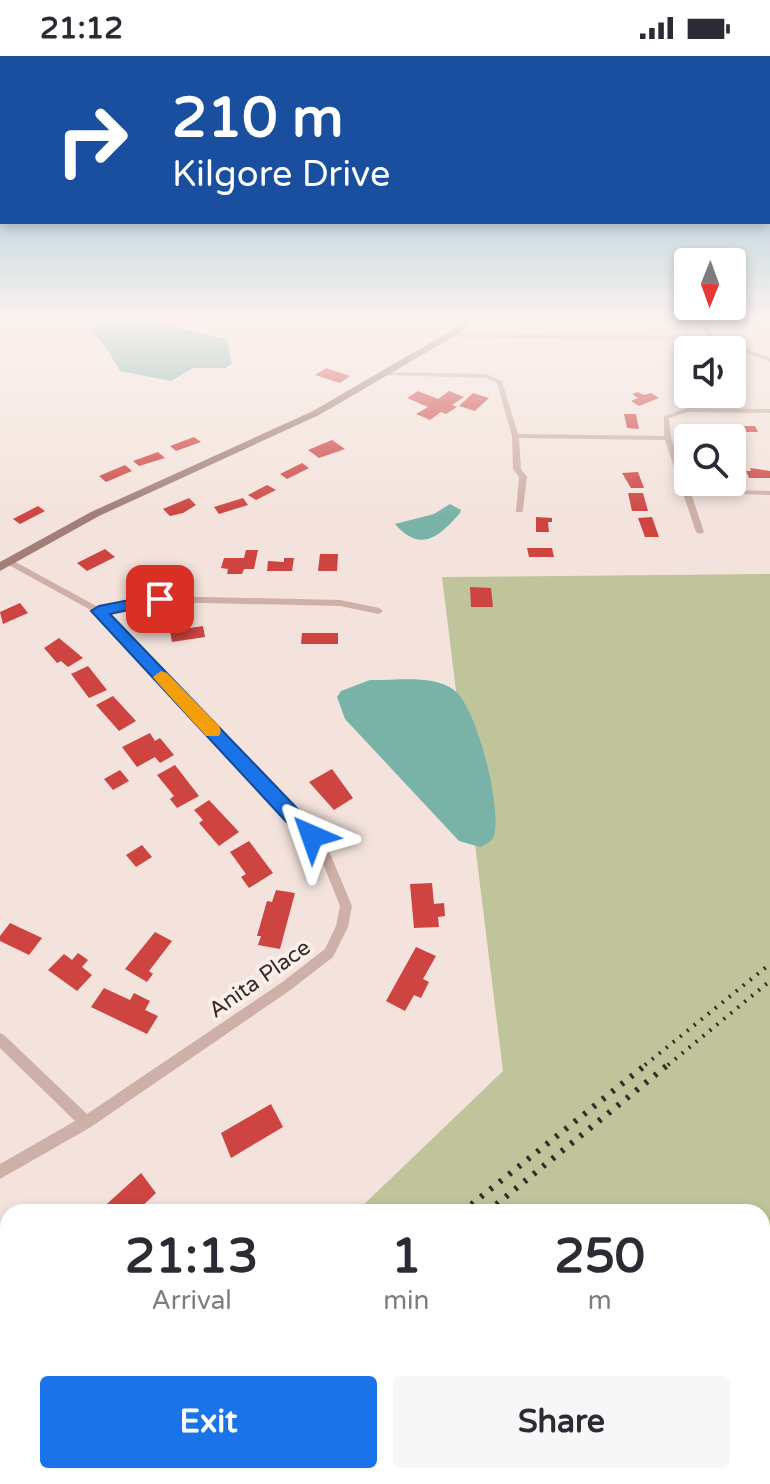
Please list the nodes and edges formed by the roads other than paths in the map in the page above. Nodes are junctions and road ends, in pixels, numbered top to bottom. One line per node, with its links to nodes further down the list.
1 (369, 383): 12 (street)
2 (500, 383): 4 (street)
3 (770, 411): 5 (street)
4 (515, 436): 5 (street); 10 (street)
5 (668, 438): 6 (street)
6 (674, 457)
7 (746, 492): 8 (street)
8 (770, 493)
9 (687, 496): 11 (street)
10 (519, 510)
11 (700, 532)
12 (5, 564): 13 (street, Anita Place)
13 (99, 611): 14 (street); 16 (street, Anita Place)
14 (379, 611)
15 (0, 1039): 16 (street)
16 (86, 1122): 17 (street, Anita Place)
17 (0, 1172)

